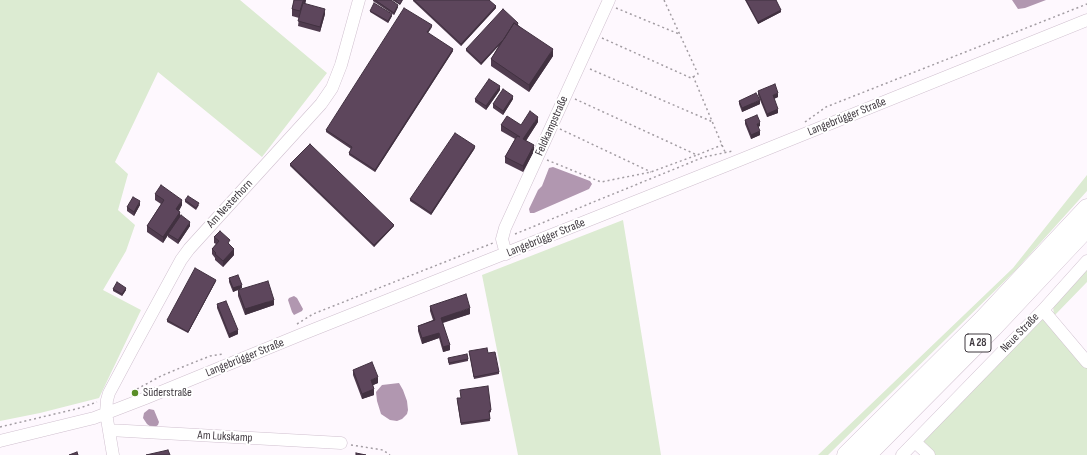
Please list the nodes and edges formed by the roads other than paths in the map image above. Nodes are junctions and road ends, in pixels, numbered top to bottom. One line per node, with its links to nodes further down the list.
1 (359, 0): 10 (street, Am Nesterhorn)
2 (608, 2): 6 (street, Feldkampstraße)
3 (1087, 20): 6 (street, Langebrügger Straße)
4 (1087, 208): 16 (highway, A 28)
5 (1087, 228): 17 (highway, A 28)
6 (506, 254): 10 (street, Langebrügger Straße)
7 (1087, 261): 8 (street, Neue Straße)
8 (1042, 310): 9 (street); 13 (street, Neue Straße)
9 (1087, 362)
10 (106, 413): 11 (street); 12 (street, Langebrügger Straße)
11 (109, 430): 14 (street, Am Lukskamp); 15 (street)
12 (0, 441)
13 (915, 442): 18 (street, Neue Straße); 19 (street)
14 (341, 443)
15 (113, 455)
16 (846, 455)
17 (867, 455)
18 (902, 455)
19 (929, 455)

